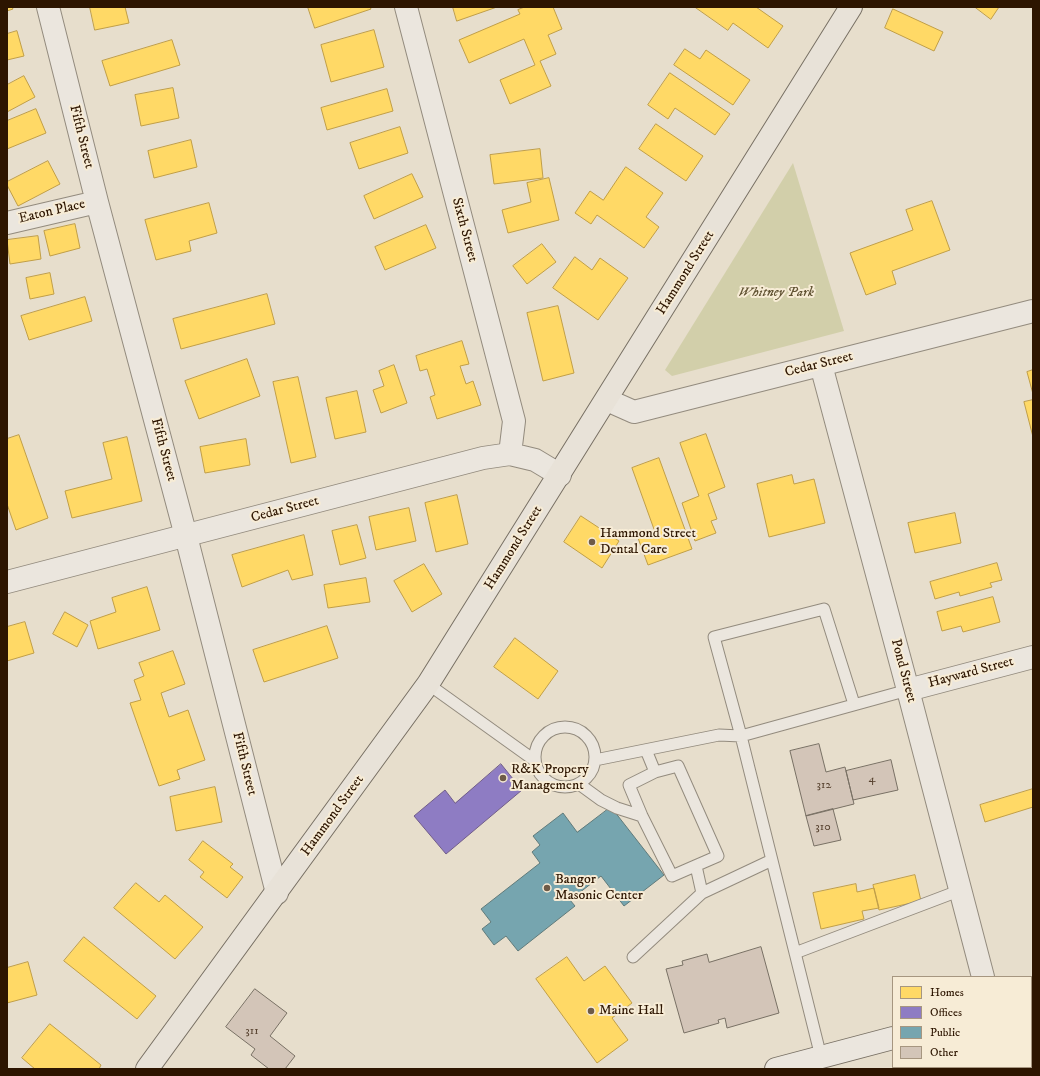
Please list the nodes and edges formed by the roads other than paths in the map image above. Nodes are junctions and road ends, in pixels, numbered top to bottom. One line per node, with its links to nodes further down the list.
1 (48, 7): 4 (street, Fifth Street)
2 (406, 7): 9 (street, Sixth Street)
3 (851, 7): 8 (main road, Hammond Street)
4 (97, 202): 5 (street, Eaton Place); 11 (street, Fifth Street)
5 (7, 223)
6 (1033, 311): 7 (street, Cedar Street)
7 (821, 365): 8 (street, Cedar Street); 15 (street, Pond Street)
8 (607, 400): 10 (main road, Hammond Street)
9 (510, 454): 10 (street, Cedar Street); 11 (street, Cedar Street)
10 (560, 475): 14 (main road, Hammond Street)
11 (186, 536): 12 (street, Cedar Street); 27 (street, Fifth Street)
12 (7, 582)
13 (1033, 657): 15 (street, Hayward Street)
14 (428, 684): 19 (lane); 27 (main road, Hammond Street)
15 (908, 690): 16 (lane); 26 (street, Pond Street)
16 (854, 704): 17 (lane); 17 (lane)
17 (741, 736): 18 (lane); 24 (lane)
18 (646, 750): 20 (lane); 21 (lane)
19 (534, 760): 20 (lane); 22 (lane)
20 (595, 760): 22 (lane)
21 (655, 772): 23 (lane); 25 (lane)
22 (579, 784): 23 (lane)
23 (642, 816): 25 (lane)
24 (772, 860): 28 (lane); 29 (lane)
25 (696, 866): 28 (lane)
26 (960, 890): 29 (lane); 31 (street, Pond Street)
27 (277, 893): 34 (main road, Hammond Street)
28 (702, 893): 30 (lane)
29 (795, 953): 33 (lane)
30 (634, 957)
31 (983, 976)
32 (892, 1038): 33 (street)
33 (821, 1057): 35 (street)
34 (147, 1069)
35 (776, 1069)

